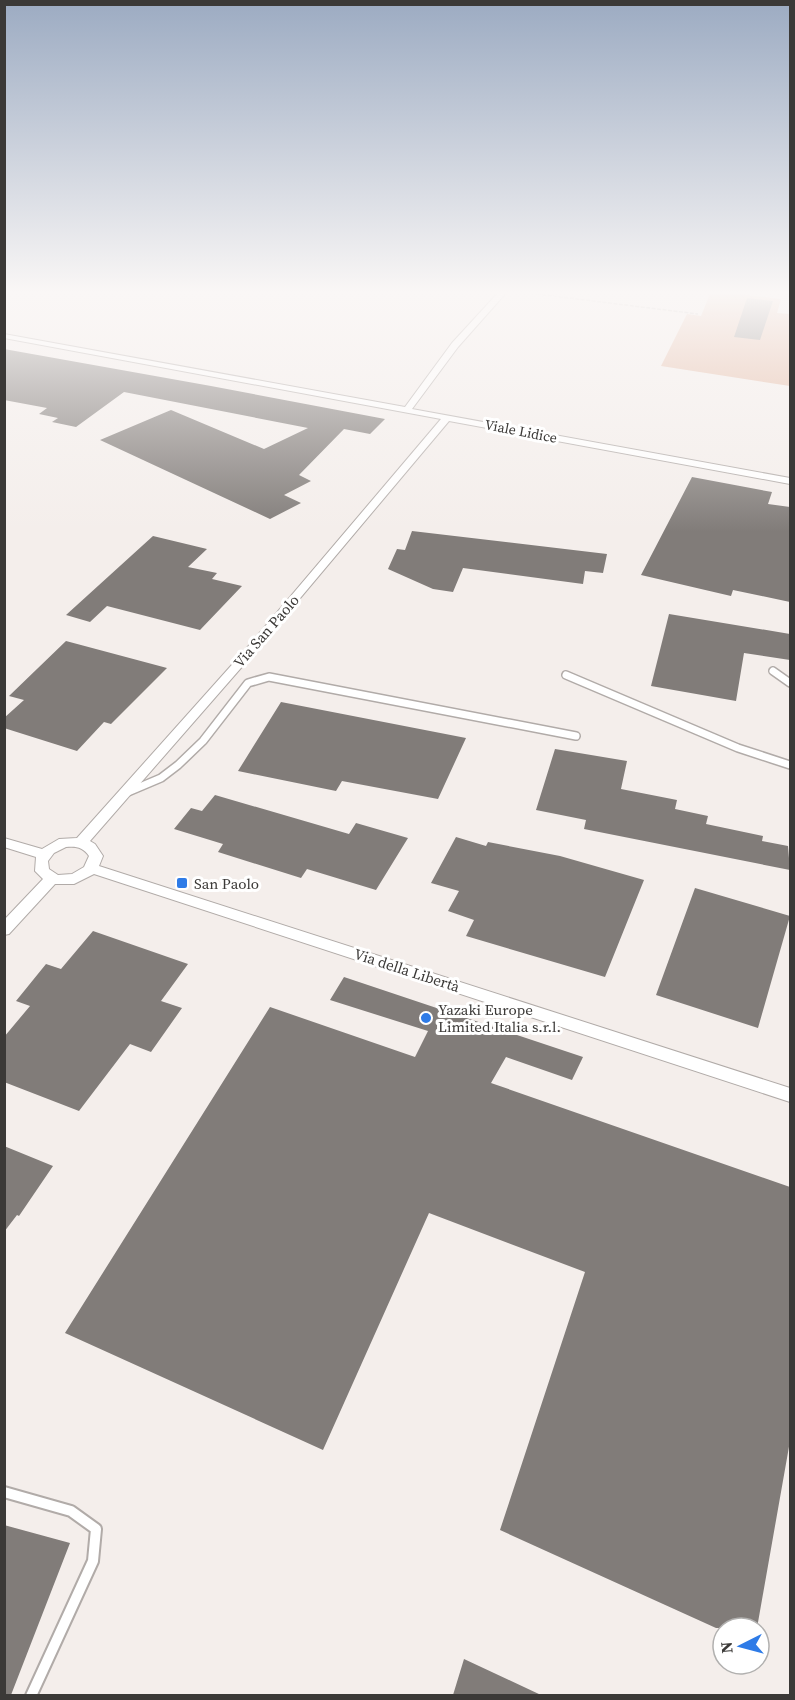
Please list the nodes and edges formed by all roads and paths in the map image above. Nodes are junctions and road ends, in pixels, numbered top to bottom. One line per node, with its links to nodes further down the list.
1 (207, 373): 3 (street, Viale Lidice)
2 (434, 373): 3 (street)
3 (407, 410): 4 (street, Viale Lidice)
4 (447, 417): 5 (street, Viale Lidice); 11 (street, Via San Paolo)
5 (790, 481)
6 (773, 671): 8 (lane)
7 (566, 675): 10 (lane)
8 (790, 683)
9 (576, 735): 11 (lane)
10 (790, 765)
11 (123, 794): 13 (street, Via San Paolo)
12 (4, 842): 14 (street)
13 (81, 842): 14 (street); 15 (street)
14 (44, 855): 16 (street)
15 (91, 868): 16 (street); 18 (street, Via della Libertà)
16 (51, 878): 17 (street)
17 (4, 930)
18 (790, 1095)
19 (4, 1492): 20 (lane)
20 (30, 1695)

